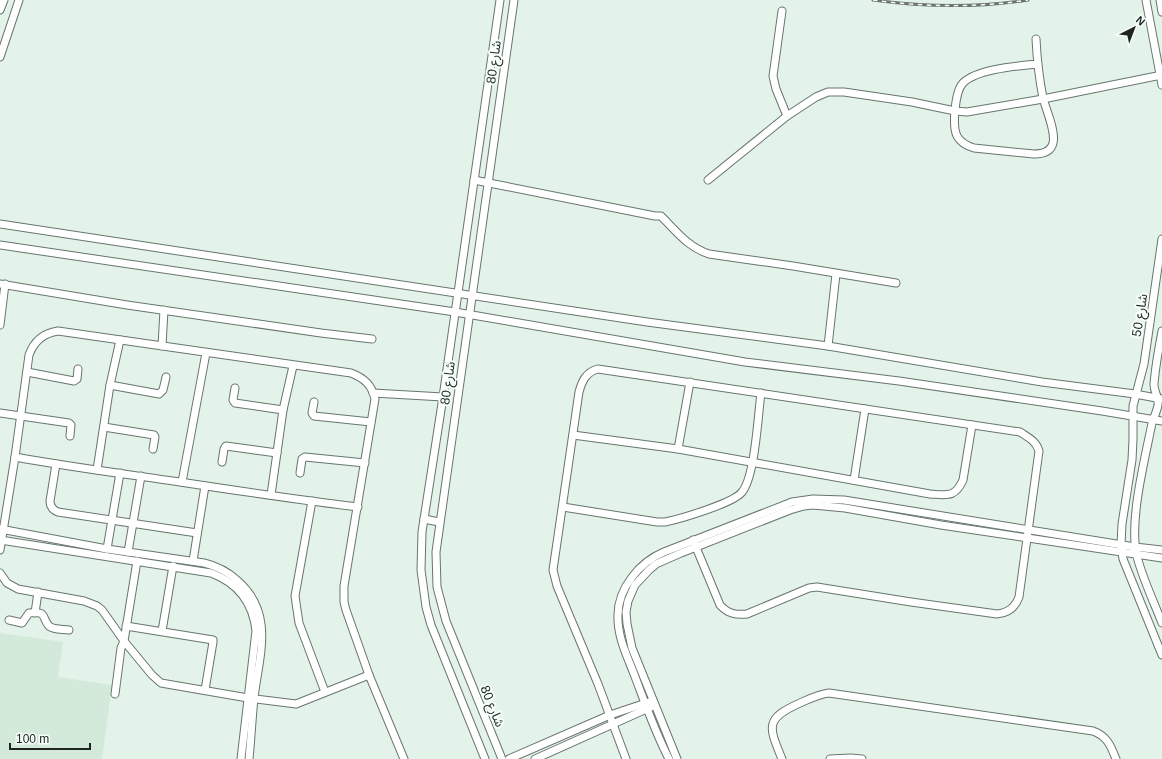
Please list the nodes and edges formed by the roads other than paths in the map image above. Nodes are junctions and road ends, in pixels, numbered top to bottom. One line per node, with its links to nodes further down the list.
1 (4, 0): 7 (street)
2 (19, 0): 11 (street)
3 (500, 0): 18 (street, شارع 80)
4 (514, 0): 19 (street, شارع 80)
5 (1146, 0): 13 (street)
6 (1160, 0): 9 (street)
7 (0, 10)
8 (782, 11): 17 (street)
9 (1162, 12)
10 (1036, 39): 12 (street)
11 (0, 57)
12 (1037, 64): 15 (street); 16 (street)
13 (1161, 76): 14 (street); 15 (street)
14 (1162, 84)
15 (1043, 99): 16 (street); 16 (street)
16 (955, 111): 17 (street)
17 (787, 116): 21 (street)
18 (480, 134): 19 (street); 20 (street, شارع 80)
19 (494, 136): 22 (street, شارع 80)
20 (474, 180): 22 (street); 30 (street, شارع 80)
21 (708, 180)
22 (488, 183): 27 (street); 31 (street, شارع 80)
23 (0, 224): 30 (street)
24 (1162, 240): 26 (street, شارع 50)
25 (0, 245): 33 (street)
26 (1161, 262): 51 (street, شارع 50)
27 (836, 274): 28 (street); 40 (street)
28 (896, 283)
29 (3, 284): 32 (street); 35 (street)
30 (458, 292): 31 (street); 33 (street, شارع 80)
31 (472, 295): 34 (street, شارع 80); 40 (street)
32 (164, 310): 37 (street); 39 (street)
33 (455, 312): 34 (street); 52 (street, شارع 80)
34 (468, 316): 58 (street); 88 (street, شارع 80)
35 (0, 325)
36 (1162, 330): 53 (street, شارع 50)
37 (372, 339)
38 (120, 340): 39 (street); 44 (street); 47 (street)
39 (162, 346): 41 (street)
40 (828, 346): 51 (street)
41 (206, 353): 42 (street); 80 (street)
42 (293, 366): 49 (street); 56 (street)
43 (78, 369): 44 (street)
44 (27, 372): 59 (street)
45 (166, 377): 47 (street)
46 (690, 382): 50 (street); 65 (street); 68 (street)
47 (110, 385): 64 (street)
48 (235, 388): 56 (street)
49 (373, 393): 52 (street); 62 (street)
50 (761, 393): 55 (street); 72 (street)
51 (1135, 394): 53 (street); 58 (street, شارع 50)
52 (444, 397): 86 (street, شارع 80)
53 (1160, 399): 60 (street)
54 (314, 402): 62 (street)
55 (866, 409): 63 (street); 79 (street)
56 (283, 410): 69 (street)
57 (0, 413): 59 (street)
58 (1133, 416): 60 (street); 96 (street, شارع 50)
59 (21, 417): 66 (street); 70 (street)
60 (1153, 420): 61 (street); 99 (street)
61 (1162, 421)
62 (371, 422): 73 (street)
63 (972, 425): 79 (street); 91 (street)
64 (104, 427): 67 (street); 75 (street)
65 (573, 435): 68 (street); 85 (street)
66 (70, 436)
67 (153, 449)
68 (678, 449): 72 (street)
69 (277, 453): 71 (street); 82 (street)
70 (15, 457): 74 (street); 90 (street)
71 (222, 462)
72 (753, 462): 79 (street); 85 (street)
73 (365, 463): 77 (street); 84 (street)
74 (56, 464): 75 (street); 87 (street)
75 (97, 470): 76 (street)
76 (120, 473): 78 (street); 87 (street)
77 (300, 473)
78 (141, 476): 80 (street); 89 (street)
79 (854, 480)
80 (182, 482): 81 (street)
81 (205, 486): 82 (street); 92 (street)
82 (271, 495): 83 (street)
83 (312, 501): 84 (street); 119 (street)
84 (358, 506): 117 (street)
85 (562, 507): 124 (street)
86 (424, 519): 88 (street); 129 (street, شارع 80)
87 (112, 520): 89 (street); 97 (street)
88 (439, 522): 130 (street, شارع 80)
89 (133, 523): 92 (street); 101 (street)
90 (1, 529): 94 (street); 97 (street)
91 (1029, 529): 93 (street); 95 (street); 96 (street)
92 (197, 532): 105 (street)
93 (1028, 538): 95 (street); 95 (street); 102 (street)
94 (1, 540): 98 (street); 104 (street)
95 (694, 543): 122 (street); 123 (street)
96 (1121, 544): 99 (street); 102 (street, شارع 50)
97 (107, 548): 101 (street)
98 (0, 550)
99 (1136, 550): 100 (street); 102 (street); 103 (street); 111 (street)
100 (1162, 550)
101 (128, 552): 105 (street)
102 (1122, 552): 116 (street, شارع 50)
103 (1162, 558)
104 (137, 561): 106 (street); 112 (street)
105 (193, 561): 121 (street)
106 (173, 566): 114 (street); 121 (street)
107 (0, 573): 108 (street)
108 (38, 592): 109 (street); 115 (street)
109 (35, 613): 110 (street); 113 (street)
110 (9, 620)
111 (1162, 623)
112 (126, 626): 114 (street); 115 (street)
113 (69, 630)
114 (162, 631): 118 (street)
115 (124, 641): 118 (street); 120 (street)
116 (1162, 655)
117 (369, 675): 119 (street); 128 (street)
118 (205, 690): 121 (street)
119 (326, 692): 121 (street)
120 (115, 694)
121 (251, 698): 126 (street); 127 (street)
122 (654, 703): 123 (street); 135 (street)
123 (646, 706): 124 (street); 125 (street); 134 (street)
124 (610, 715): 125 (street); 131 (street)
125 (612, 724): 132 (street); 133 (street)
126 (241, 759)
127 (249, 759)
128 (404, 759)
129 (484, 759)
130 (502, 759)
131 (509, 759)
132 (534, 759)
133 (626, 759)
134 (669, 759)
135 (678, 759)
136 (782, 759): 139 (street)
137 (830, 759): 138 (street)
138 (862, 759)
139 (1116, 759)

